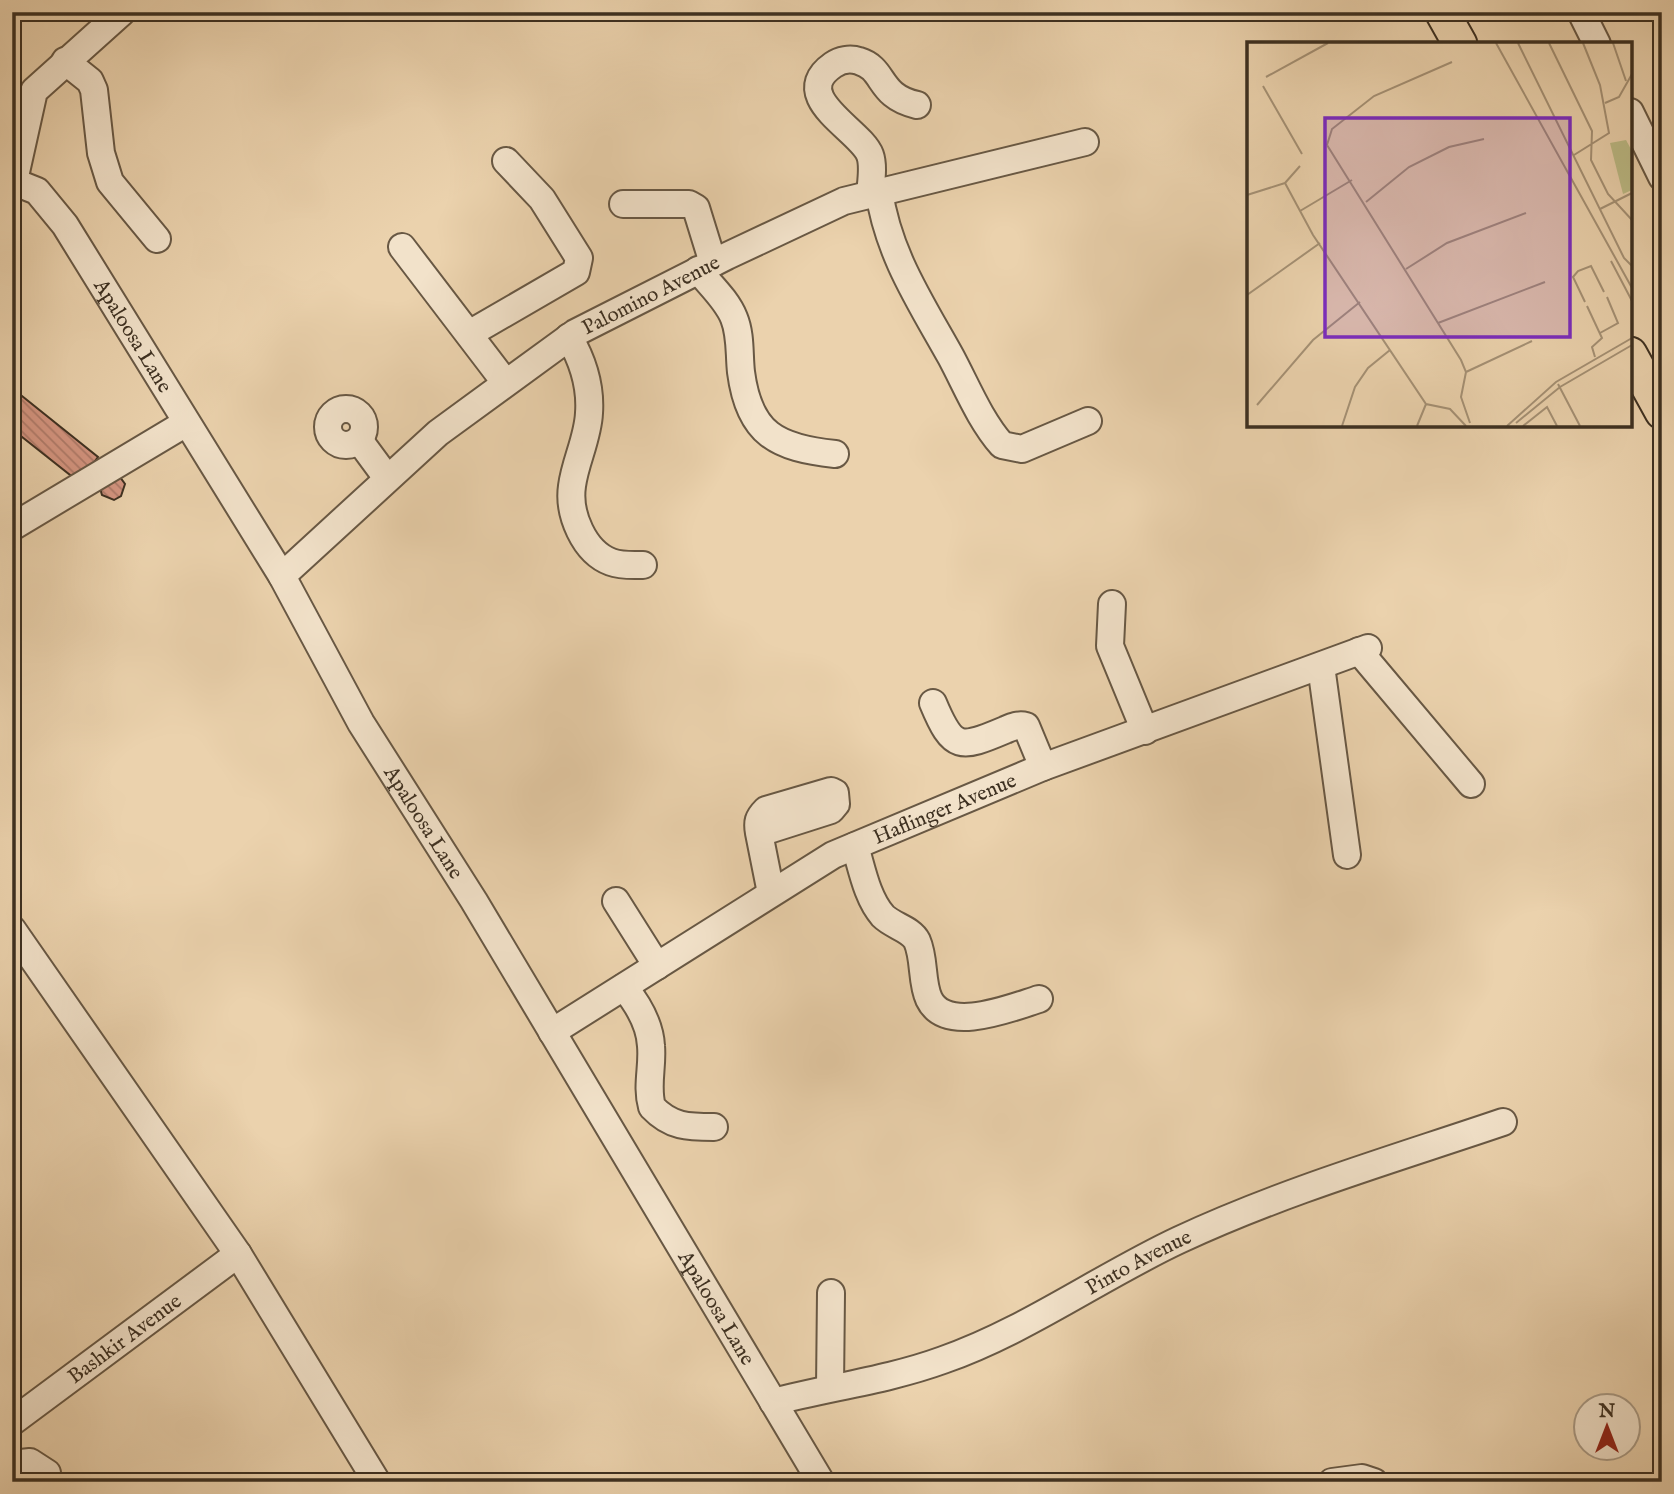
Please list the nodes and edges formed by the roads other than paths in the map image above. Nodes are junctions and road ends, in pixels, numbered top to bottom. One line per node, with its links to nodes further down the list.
1 (1442, 12): 4 (main road)
2 (1581, 12): 5 (street)
3 (116, 14): 6 (street)
4 (1459, 42)
5 (1596, 42)
6 (65, 61): 12 (street); 15 (street)
7 (917, 105): 13 (street)
8 (1632, 116): 11 (street)
9 (1086, 142): 13 (street, Palomino Avenue)
10 (506, 161): 18 (street)
11 (1662, 177)
12 (13, 181): 24 (street, Apaloosa Lane)
13 (875, 192): 17 (street, Palomino Avenue); 23 (street)
14 (623, 204): 17 (street)
15 (157, 239)
16 (402, 247): 18 (street)
17 (705, 267): 19 (street, Palomino Avenue); 26 (street)
18 (469, 334): 21 (street)
19 (569, 337): 21 (street, Palomino Avenue); 29 (street)
20 (1632, 358): 22 (main road)
21 (505, 382): 27 (street, Palomino Avenue)
22 (1662, 412)
23 (1088, 421)
24 (186, 423): 28 (street); 30 (street, Apaloosa Lane)
25 (359, 440): 27 (street)
26 (835, 454)
27 (387, 478): 30 (street, Palomino Avenue)
28 (12, 527)
29 (643, 565)
30 (282, 576): 46 (street, Apaloosa Lane)
31 (1112, 604): 34 (street)
32 (1321, 666): 34 (street, Haflinger Avenue); 36 (street, Haflinger Avenue); 39 (street)
33 (933, 703): 35 (street)
34 (1145, 730): 35 (street, Haflinger Avenue)
35 (1043, 767): 38 (street, Haflinger Avenue)
36 (1471, 784)
37 (759, 833): 40 (street)
38 (855, 846): 40 (street, Haflinger Avenue); 45 (street)
39 (1346, 855)
40 (771, 893): 43 (street, Haflinger Avenue)
41 (616, 901): 43 (street)
42 (12, 929): 49 (street)
43 (657, 965): 44 (street, Haflinger Avenue)
44 (624, 986): 46 (street, Haflinger Avenue); 48 (street)
45 (1039, 999)
46 (552, 1032): 52 (street, Apaloosa Lane)
47 (1503, 1122): 51 (street, Pinto Avenue)
48 (714, 1127)
49 (238, 1254): 53 (street, Bashkir Avenue); 56 (street)
50 (831, 1293): 51 (street)
51 (830, 1388): 52 (street, Pinto Avenue)
52 (773, 1402): 57 (street, Apaloosa Lane)
53 (12, 1422)
54 (12, 1469): 55 (street)
55 (47, 1473)
56 (377, 1482)
57 (821, 1482)
58 (1332, 1482): 59 (street)
59 (1374, 1482)

